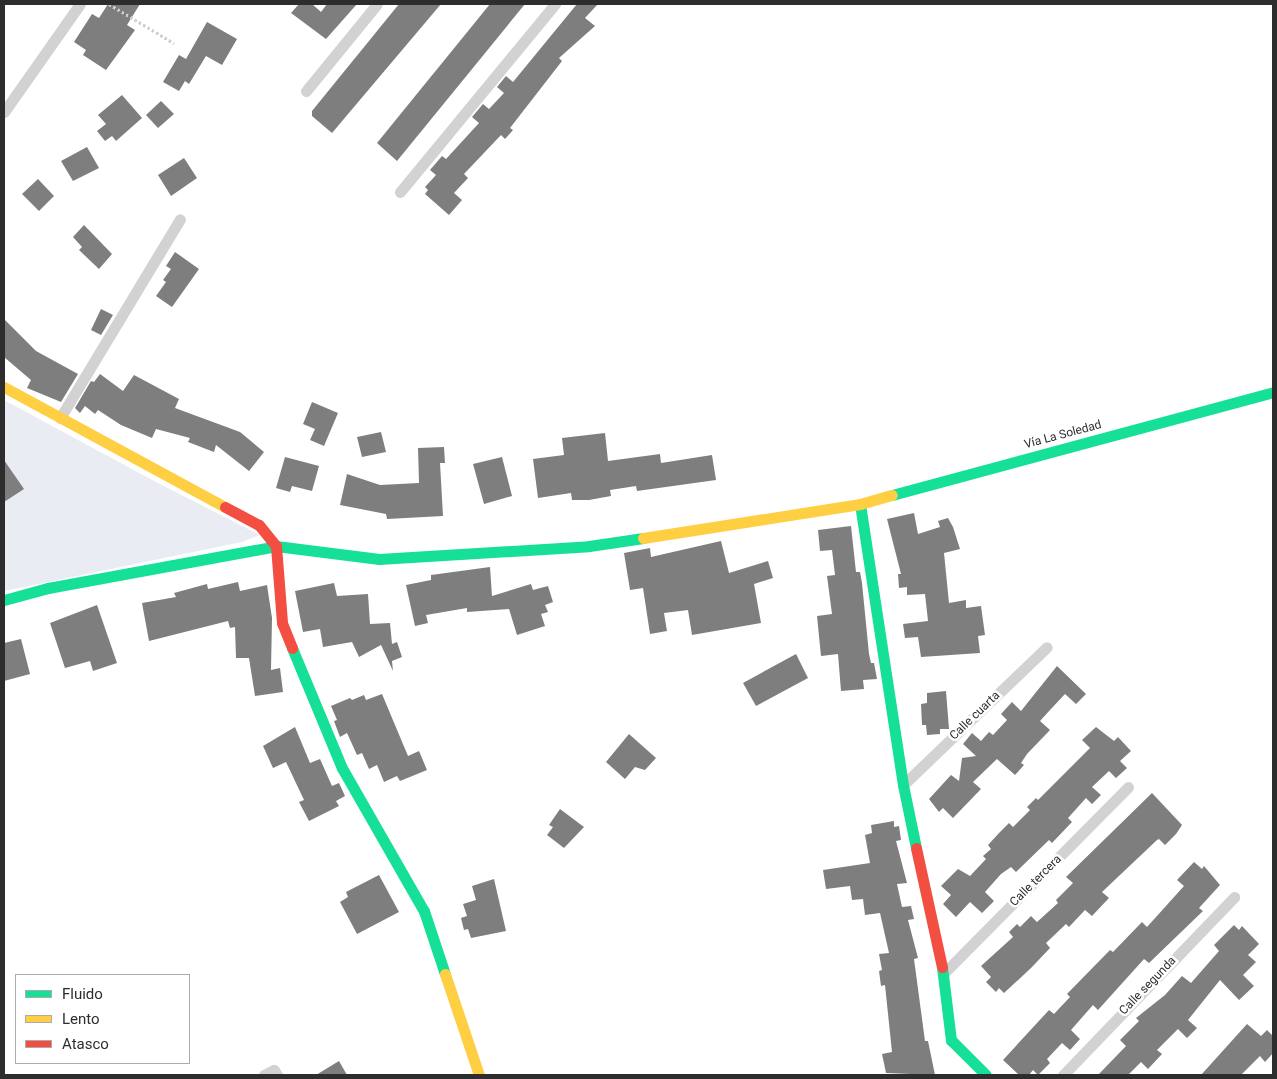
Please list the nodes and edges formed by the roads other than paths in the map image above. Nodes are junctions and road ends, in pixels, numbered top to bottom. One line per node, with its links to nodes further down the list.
1 (80, 4): 5 (street)
2 (377, 4): 4 (street)
3 (555, 4): 6 (street)
4 (306, 91)
5 (4, 112)
6 (400, 192)
7 (180, 219): 10 (street)
8 (4, 387): 10 (street)
9 (1273, 392): 11 (street, Vía La Soledad)
10 (60, 418): 12 (street)
11 (860, 504): 12 (street, Vía La Soledad); 15 (street)
12 (276, 546): 13 (street, Vía La Soledad); 21 (street)
13 (4, 600)
14 (1048, 647): 15 (street, Calle cuarta)
15 (903, 785): 18 (street)
16 (1128, 787): 18 (street, Calle tercera)
17 (1234, 897): 23 (street, Calle segunda)
18 (943, 974): 22 (street)
19 (264, 1075): 20 (street)
20 (277, 1075)
21 (479, 1075)
22 (986, 1075)
23 (1063, 1075)

